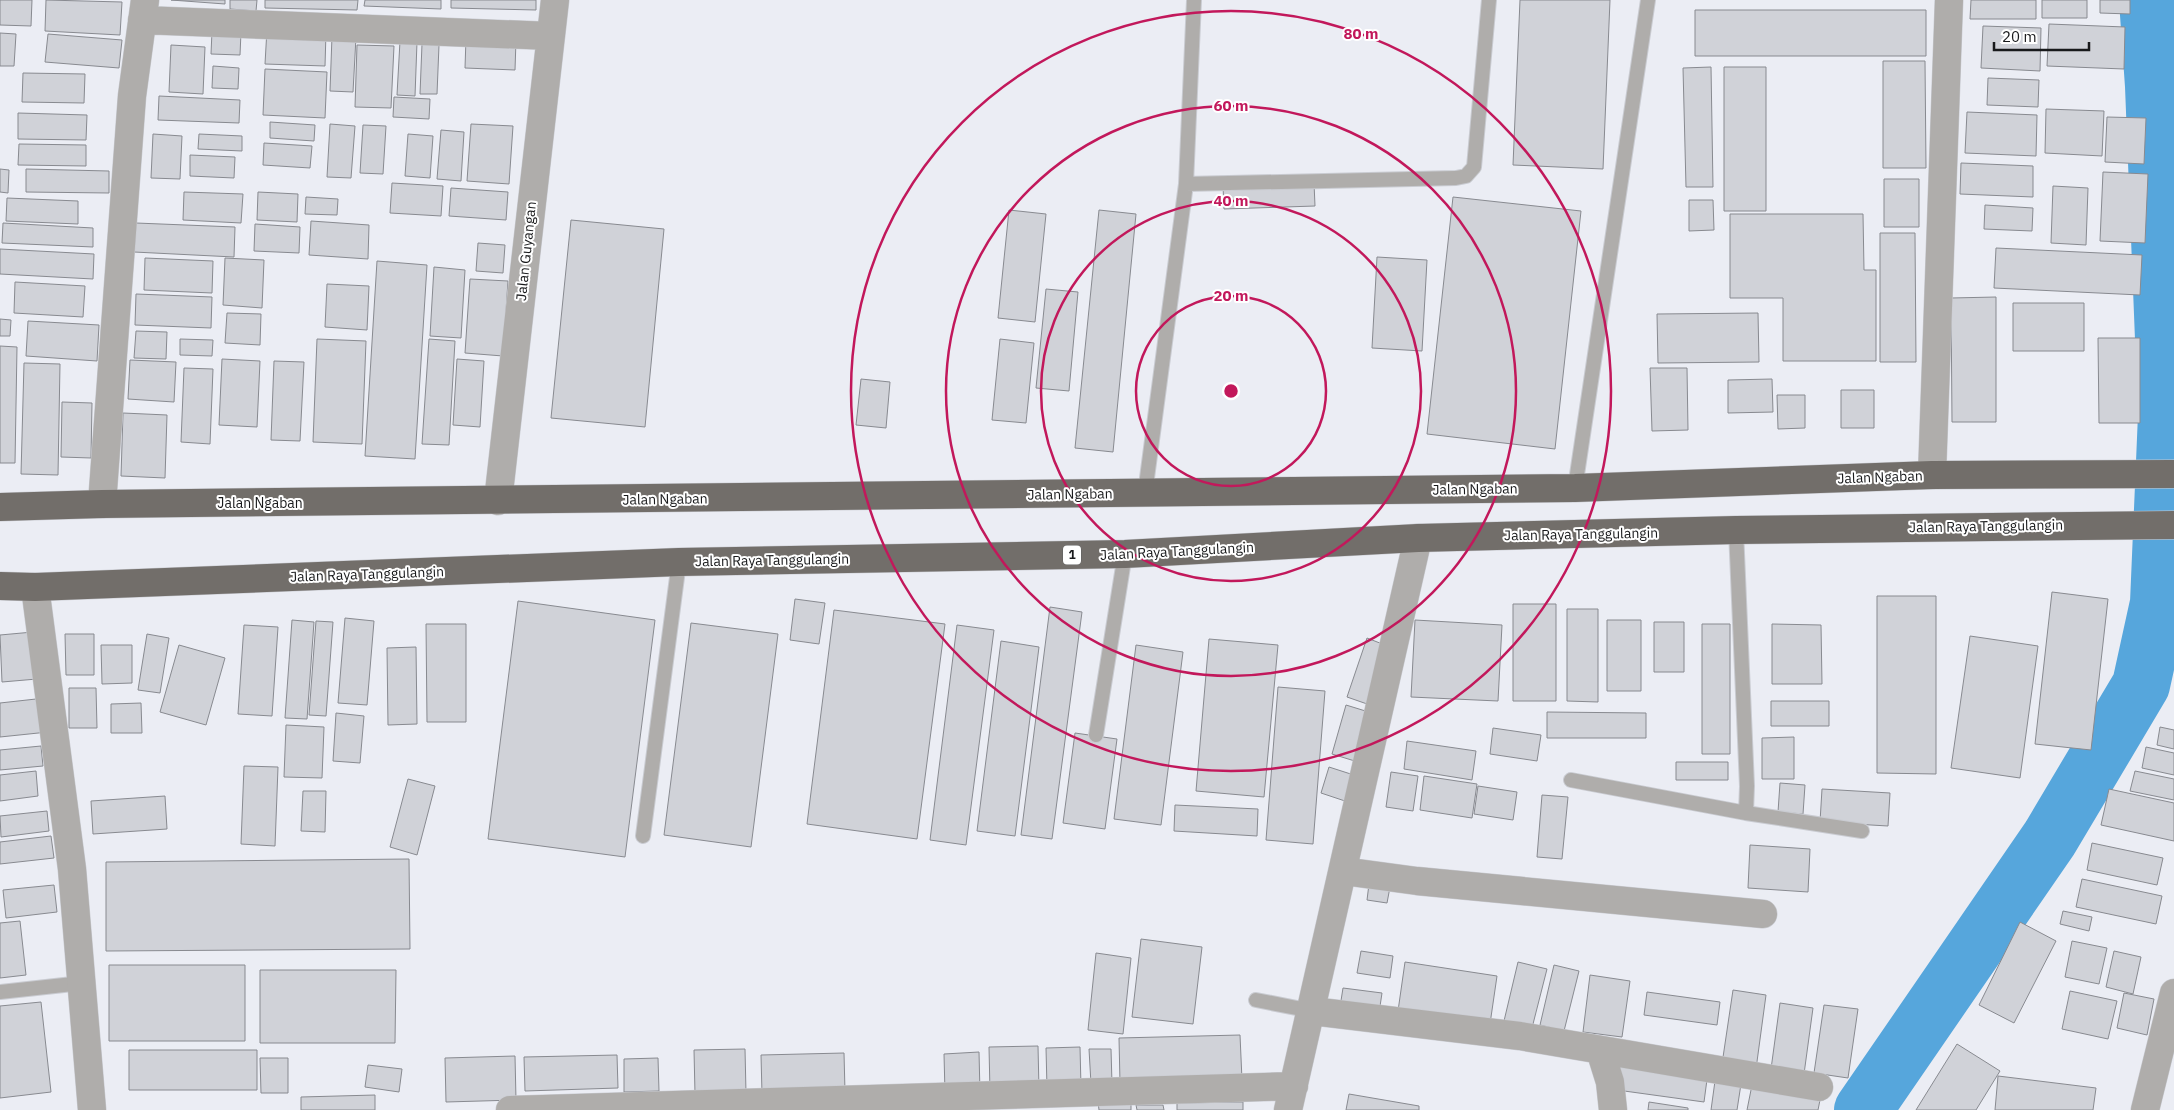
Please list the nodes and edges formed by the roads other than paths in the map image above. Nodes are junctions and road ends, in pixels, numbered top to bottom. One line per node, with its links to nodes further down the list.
1 (555, 0): 7 (street, Jalan Guyangan)
2 (1194, 0): 8 (lane)
3 (1489, 0): 8 (lane)
4 (1648, 0): 11 (lane)
5 (1949, 0): 10 (street)
6 (143, 10): 7 (street); 14 (street)
7 (550, 36): 13 (street, Jalan Guyangan)
8 (1186, 184): 12 (lane)
9 (2174, 474): 10 (highway, Jalan Ngaban)
10 (1932, 475): 11 (highway, Jalan Ngaban)
11 (1575, 488): 12 (highway, Jalan Ngaban)
12 (1145, 493): 13 (highway, Jalan Ngaban)
13 (498, 501): 14 (highway, Jalan Ngaban)
14 (102, 504): 15 (highway, Jalan Ngaban)
15 (0, 507)
16 (2174, 524): 17 (highway, Jalan Raya Tanggulangin / 1)
17 (1736, 530): 18 (highway, Jalan Raya Tanggulangin / 1); 25 (lane)
18 (1418, 538): 19 (highway, Jalan Raya Tanggulangin / 1); 28 (street)
19 (1125, 554): 20 (highway, Jalan Raya Tanggulangin / 1); 23 (lane)
20 (679, 562): 22 (highway, Jalan Raya Tanggulangin / 1); 27 (lane)
21 (0, 586): 22 (highway, Jalan Raya Tanggulangin / 1)
22 (36, 587): 30 (street)
23 (1096, 735)
24 (1571, 780): 25 (lane)
25 (1746, 812): 26 (lane)
26 (1862, 830)
27 (643, 836)
28 (1343, 871): 29 (street); 34 (street)
29 (1763, 914)
30 (82, 983): 31 (lane); 39 (street)
31 (0, 992)
32 (2174, 993): 35 (street)
33 (1256, 1000): 34 (lane)
34 (1312, 1011): 36 (street); 38 (street)
35 (2168, 1046): 42 (street)
36 (1600, 1050): 37 (street); 41 (street)
37 (1819, 1087)
38 (1291, 1098): 40 (street)
39 (92, 1110)
40 (510, 1110)
41 (1613, 1110)
42 (2145, 1110)

